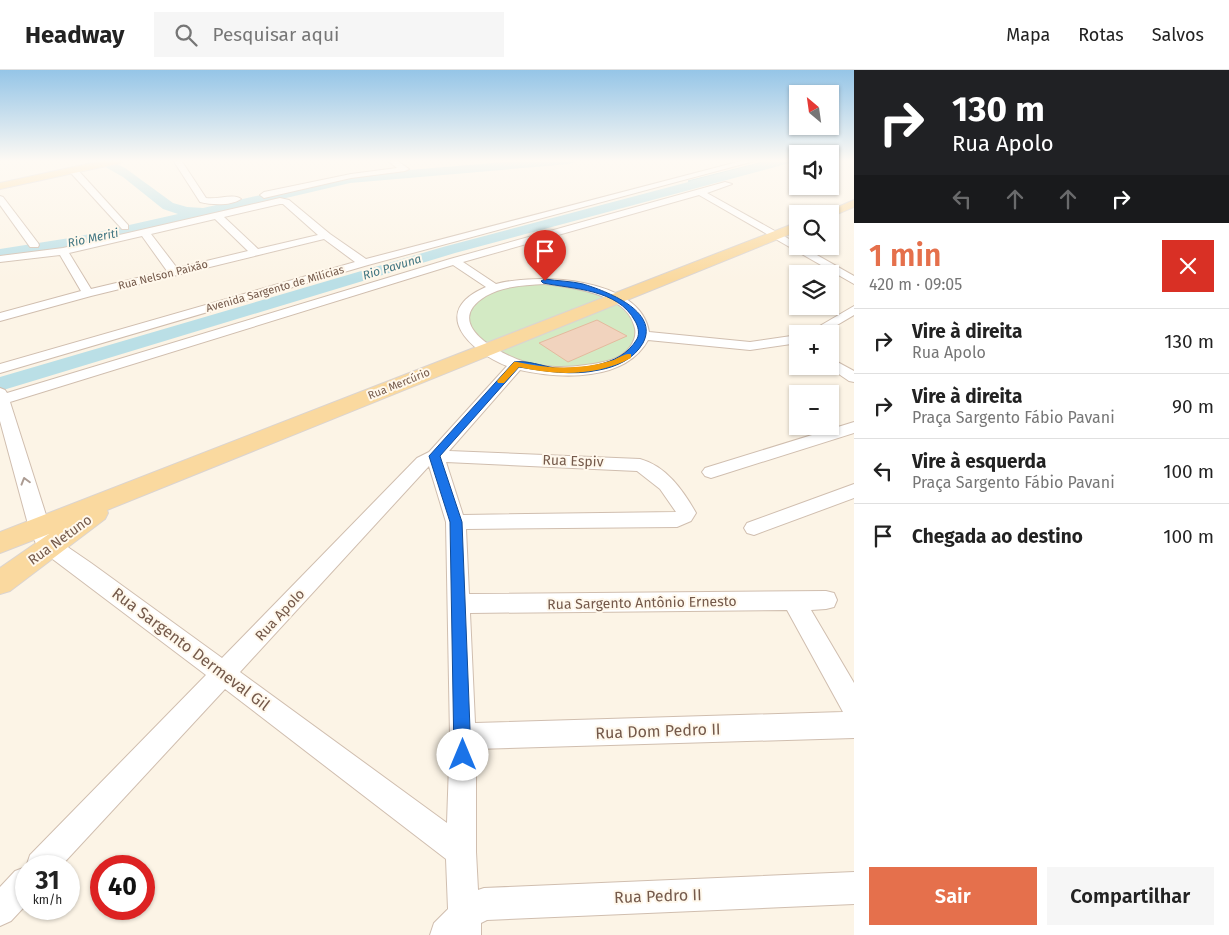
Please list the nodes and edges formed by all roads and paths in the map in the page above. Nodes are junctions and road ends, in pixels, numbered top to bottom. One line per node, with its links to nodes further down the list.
1 (1, 200): 21 (street)
2 (101, 200): 16 (street)
3 (205, 200): 4 (street)
4 (221, 200)
5 (278, 200): 14 (street)
6 (281, 200): 19 (street)
7 (601, 200): 27 (street, Avenida Sargento de Milícias)
8 (670, 200): 26 (street, Avenida Sargento de Milícias)
9 (714, 200): 20 (street)
10 (854, 203): 11 (main road)
11 (839, 210)
12 (854, 213): 13 (main road)
13 (839, 214)
14 (216, 215): 18 (street); 24 (street)
15 (174, 216): 16 (street)
16 (125, 227): 21 (street)
17 (789, 230): 20 (main road, Rua Mercúrio)
18 (144, 232): 23 (street); 28 (street)
19 (326, 236): 24 (street, Rua Nelson Paixão); 27 (street)
20 (774, 236): 29 (street); 32 (main road, Rua Mercúrio)
21 (34, 245): 22 (street)
22 (0, 250)
23 (63, 251): 25 (street); 31 (street)
24 (255, 252): 28 (street, Rua Nelson Paixão)
25 (0, 259)
26 (454, 261): 30 (street); 43 (street, Avenida Sargento de Milícias)
27 (364, 263): 41 (street, Avenida Sargento de Milícias)
28 (174, 272): 31 (street, Rua Nelson Paixão)
29 (854, 281)
30 (495, 288): 32 (street); 38 (street)
31 (88, 293): 34 (street, Rua Nelson Paixão)
32 (614, 298): 36 (street); 38 (main road, Rua Mercúrio)
33 (853, 312): 35 (street)
34 (0, 317)
35 (829, 325)
36 (643, 335): 37 (street); 39 (street)
37 (789, 341)
38 (485, 350): 39 (street); 48 (main road, Rua Mercúrio)
39 (517, 364): 45 (street, Rua Apolo)
40 (839, 368): 42 (street)
41 (0, 369)
42 (854, 378)
43 (1, 397): 51 (street, one-way to 43)
44 (854, 427): 46 (street)
45 (434, 456): 49 (street); 49 (street, Rua Espiv); 57 (street, Rua Apolo)
46 (711, 472)
47 (854, 491): 50 (street)
48 (118, 496): 51 (main road, Rua Netuno)
49 (456, 522): 56 (street)
50 (754, 528)
51 (45, 538): 52 (main road); 53 (main road, Rua Netuno); 57 (street, Rua Sargento Dermeval Gil)
52 (0, 543)
53 (0, 583)
54 (826, 600): 55 (street, Rua Sargento Antônio Ernesto)
55 (794, 601): 56 (street, Rua Sargento Antônio Ernesto); 58 (street)
56 (458, 604): 60 (street)
57 (224, 674): 61 (street, Rua Sargento Dermeval Gil); 62 (street, Rua Apolo)
58 (854, 708)
59 (854, 725): 60 (street, Rua Dom Pedro II)
60 (463, 736): 61 (street)
61 (461, 852): 66 (street)
62 (52, 855)
63 (854, 888): 66 (street, Rua Pedro II)
64 (15, 894): 65 (street)
65 (0, 910)
66 (459, 928)

